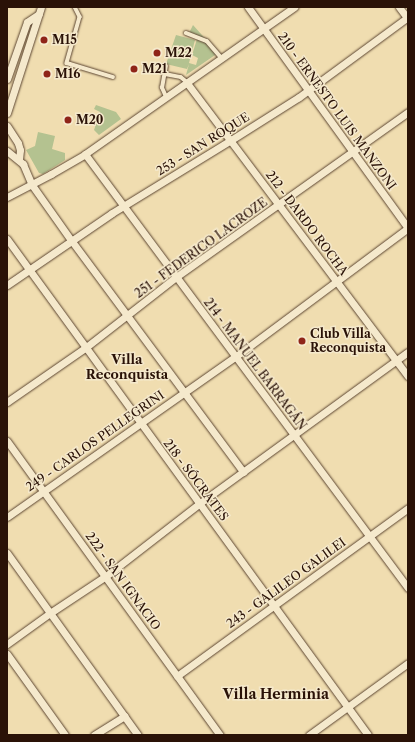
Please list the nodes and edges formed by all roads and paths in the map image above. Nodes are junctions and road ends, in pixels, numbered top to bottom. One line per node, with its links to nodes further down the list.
1 (75, 7): 12 (lane)
2 (248, 7): 7 (street, 210 - ERNESTO LUIS MANZONI)
3 (294, 7): 7 (street)
4 (399, 7): 6 (street)
5 (40, 10): 13 (street); 18 (street)
6 (408, 18): 15 (street, 253 - SAN ROQUE)
7 (265, 28): 9 (street); 15 (street, 210 - ERNESTO LUIS MANZONI)
8 (186, 34): 9 (lane)
9 (222, 57): 14 (street)
10 (166, 66): 11 (lane)
11 (165, 74): 14 (lane); 16 (lane)
12 (113, 77)
13 (7, 79)
14 (187, 83): 16 (street); 20 (street, 212 - DARDO ROCHA)
15 (308, 90): 20 (street, 253 - SAN ROQUE); 22 (street, 210 - ERNESTO LUIS MANZONI)
16 (166, 98): 23 (street)
17 (408, 112): 22 (street, 251 - FEDERICO LACROZE)
18 (7, 113)
19 (7, 126): 24 (street)
20 (231, 140): 27 (street, 212 - DARDO ROCHA); 28 (street, 253 - SAN ROQUE)
21 (7, 151): 24 (street)
22 (353, 152): 27 (street, 251 - FEDERICO LACROZE); 29 (street, 210 - ERNESTO LUIS MANZONI)
23 (85, 154): 25 (street); 28 (street, 214 - MANUEL BARRAGÁN)
24 (19, 159): 25 (street)
25 (32, 185): 26 (street); 31 (street)
26 (7, 197)
27 (279, 204): 33 (street, 251 - FEDERICO LACROZE); 34 (street, 212 - DARDO ROCHA)
28 (123, 206): 31 (street, 253 - SAN ROQUE); 33 (street, 214 - MANUEL BARRAGÁN)
29 (408, 228): 34 (street, 249 - CARLOS PELLEGRINI)
30 (7, 239): 32 (street, 218 - SÓCRATES)
31 (71, 240): 32 (street, 253 - SAN ROQUE); 36 (street)
32 (28, 270): 35 (street, 253 - SAN ROQUE); 37 (street, 218 - SÓCRATES)
33 (176, 277): 36 (street, 251 - FEDERICO LACROZE); 39 (street, 214 - MANUEL BARRAGÁN)
34 (336, 281): 39 (street, 249 - CARLOS PELLEGRINI); 40 (street, 212 - DARDO ROCHA)
35 (7, 285)
36 (126, 315): 37 (street, 251 - FEDERICO LACROZE); 42 (street)
37 (85, 348): 43 (street, 251 - FEDERICO LACROZE); 44 (street, 218 - SÓCRATES)
38 (408, 352): 40 (street)
39 (235, 356): 42 (street, 249 - CARLOS PELLEGRINI); 45 (street, 214 - MANUEL BARRAGÁN)
40 (396, 360): 41 (street, 212 - DARDO ROCHA); 45 (street)
41 (408, 376)
42 (184, 392): 44 (street, 249 - CARLOS PELLEGRINI); 47 (street)
43 (7, 402)
44 (140, 423): 48 (street, 249 - CARLOS PELLEGRINI); 49 (street, 218 - SÓCRATES)
45 (294, 434): 47 (street); 52 (street, 214 - MANUEL BARRAGÁN)
46 (7, 441): 48 (street, 222 - SAN IGNACIO)
47 (242, 472): 49 (street)
48 (44, 490): 51 (street, 249 - CARLOS PELLEGRINI); 54 (street, 222 - SAN IGNACIO)
49 (200, 503): 54 (street); 56 (street, 218 - SÓCRATES)
50 (408, 508): 52 (street, 243 - GALILEO GALILEI)
51 (7, 517)
52 (369, 536): 55 (street, 214 - MANUEL BARRAGÁN); 56 (street, 243 - GALILEO GALILEI)
53 (7, 553): 57 (street)
54 (106, 576): 57 (street); 61 (street, 222 - SAN IGNACIO)
55 (408, 588)
56 (274, 605): 61 (street, 243 - GALILEO GALILEI); 62 (street, 218 - SÓCRATES)
57 (50, 613): 58 (street); 63 (street)
58 (7, 644)
59 (7, 654): 64 (street)
60 (408, 663): 62 (street)
61 (177, 676): 67 (street, 222 - SAN IGNACIO)
62 (347, 707): 68 (street); 69 (street, 218 - SÓCRATES)
63 (124, 716): 65 (street); 66 (street)
64 (65, 735)
65 (94, 735)
66 (138, 735)
67 (220, 735)
68 (309, 735)
69 (368, 735)

